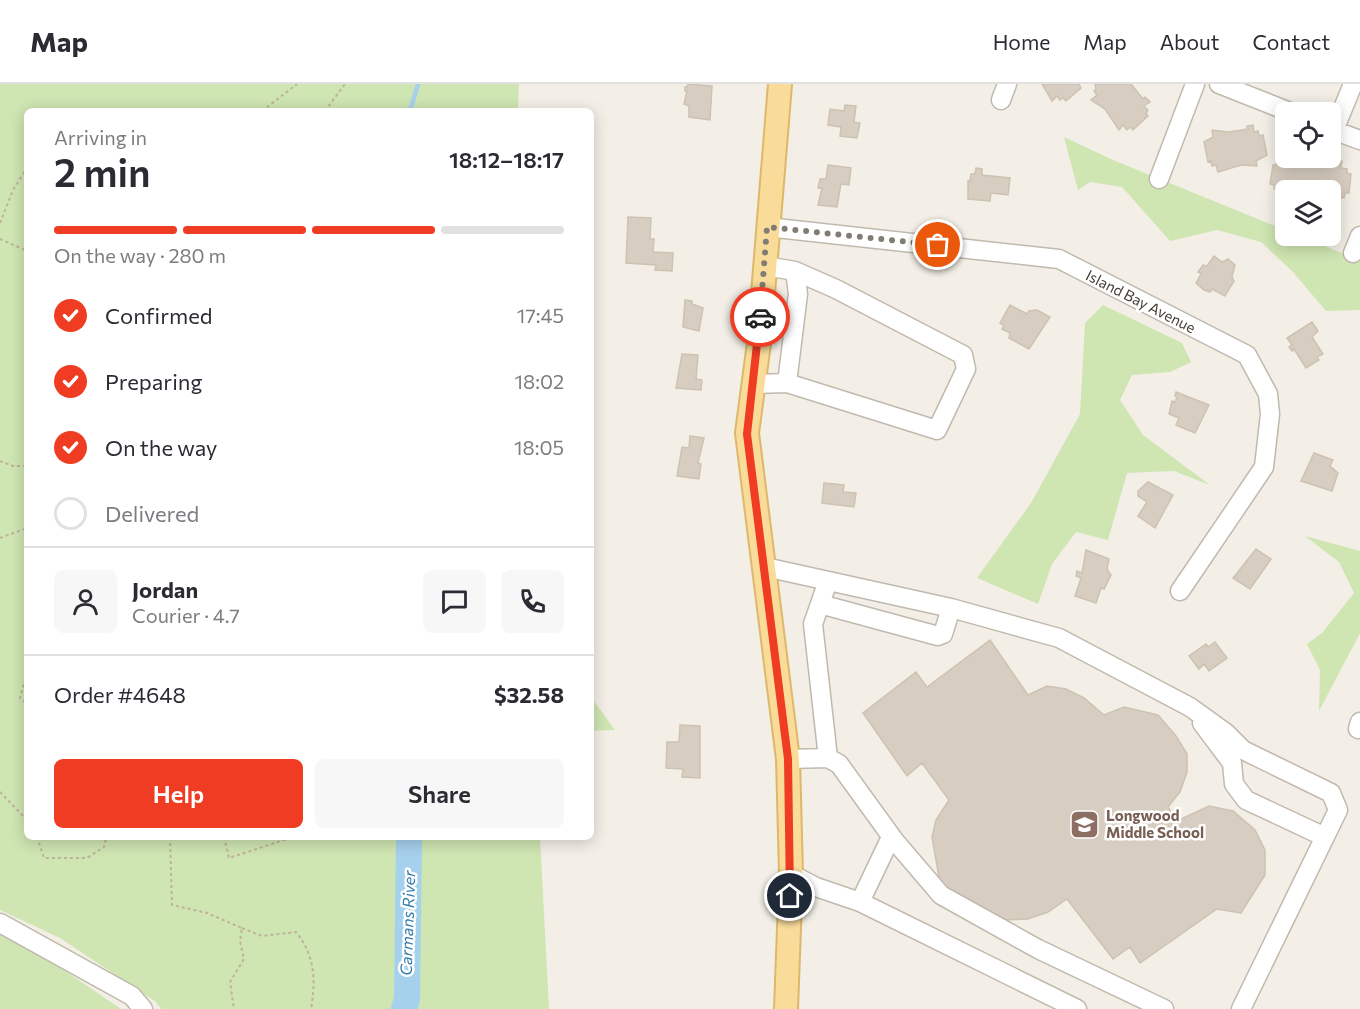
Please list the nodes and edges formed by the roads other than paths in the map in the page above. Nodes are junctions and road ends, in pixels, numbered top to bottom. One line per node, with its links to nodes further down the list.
1 (780, 84): 10 (main road)
2 (1195, 84): 9 (street)
3 (1219, 84): 5 (street)
4 (1353, 84): 6 (street)
5 (1275, 106)
6 (1341, 110)
7 (1341, 133): 8 (street)
8 (1360, 140)
9 (1159, 179)
10 (767, 227): 11 (main road); 17 (street, Island Bay Avenue)
11 (765, 266): 12 (street); 13 (main road)
12 (795, 271): 14 (street); 14 (street)
13 (754, 384): 14 (street); 15 (main road)
14 (787, 384)
15 (765, 567): 16 (street); 22 (main road)
16 (828, 581): 18 (street); 19 (street)
17 (1180, 591)
18 (820, 604): 19 (street); 21 (street)
19 (951, 608): 20 (street)
20 (1190, 707): 24 (street); 24 (street)
21 (828, 758): 22 (street); 23 (street)
22 (788, 759): 25 (main road)
23 (891, 837): 26 (street); 31 (street)
24 (1324, 837): 32 (street)
25 (791, 874): 26 (street); 29 (main road)
26 (860, 902): 30 (street)
27 (0, 923): 28 (street)
28 (143, 1009)
29 (786, 1009)
30 (1077, 1009)
31 (1164, 1009)
32 (1241, 1009)

